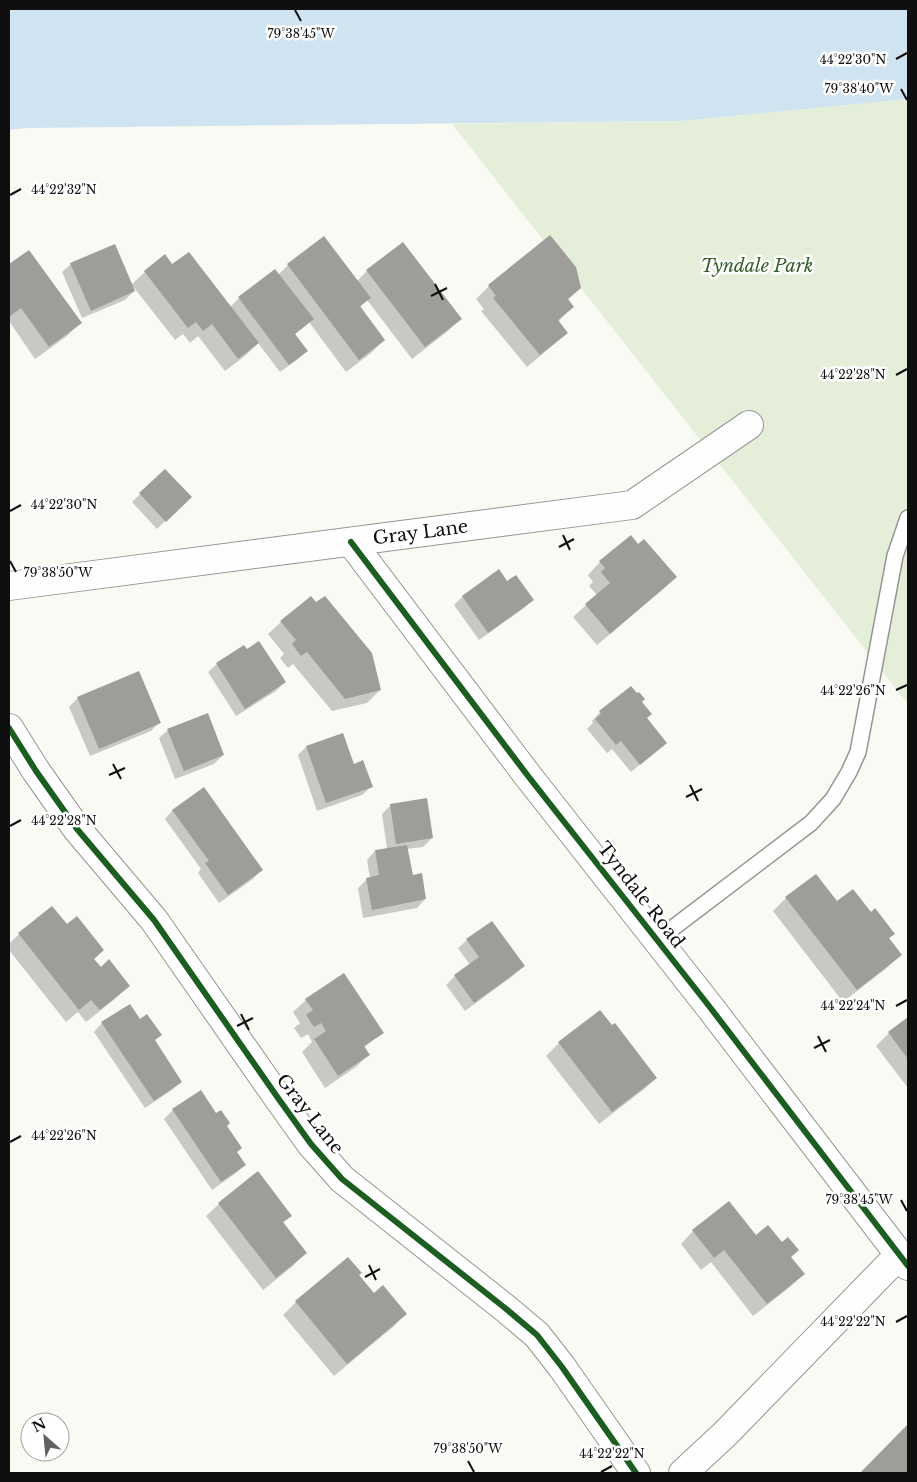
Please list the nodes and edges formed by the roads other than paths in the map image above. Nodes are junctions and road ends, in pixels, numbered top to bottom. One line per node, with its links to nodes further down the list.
1 (748, 424): 3 (street, Gray Lane)
2 (908, 518): 6 (lane)
3 (350, 542): 4 (street, Gray Lane); 6 (street, Tyndale Road)
4 (9, 586)
5 (9, 728): 8 (street, Gray Lane)
6 (657, 940): 7 (street, Tyndale Road)
7 (904, 1260): 9 (street)
8 (636, 1473)
9 (684, 1473)

